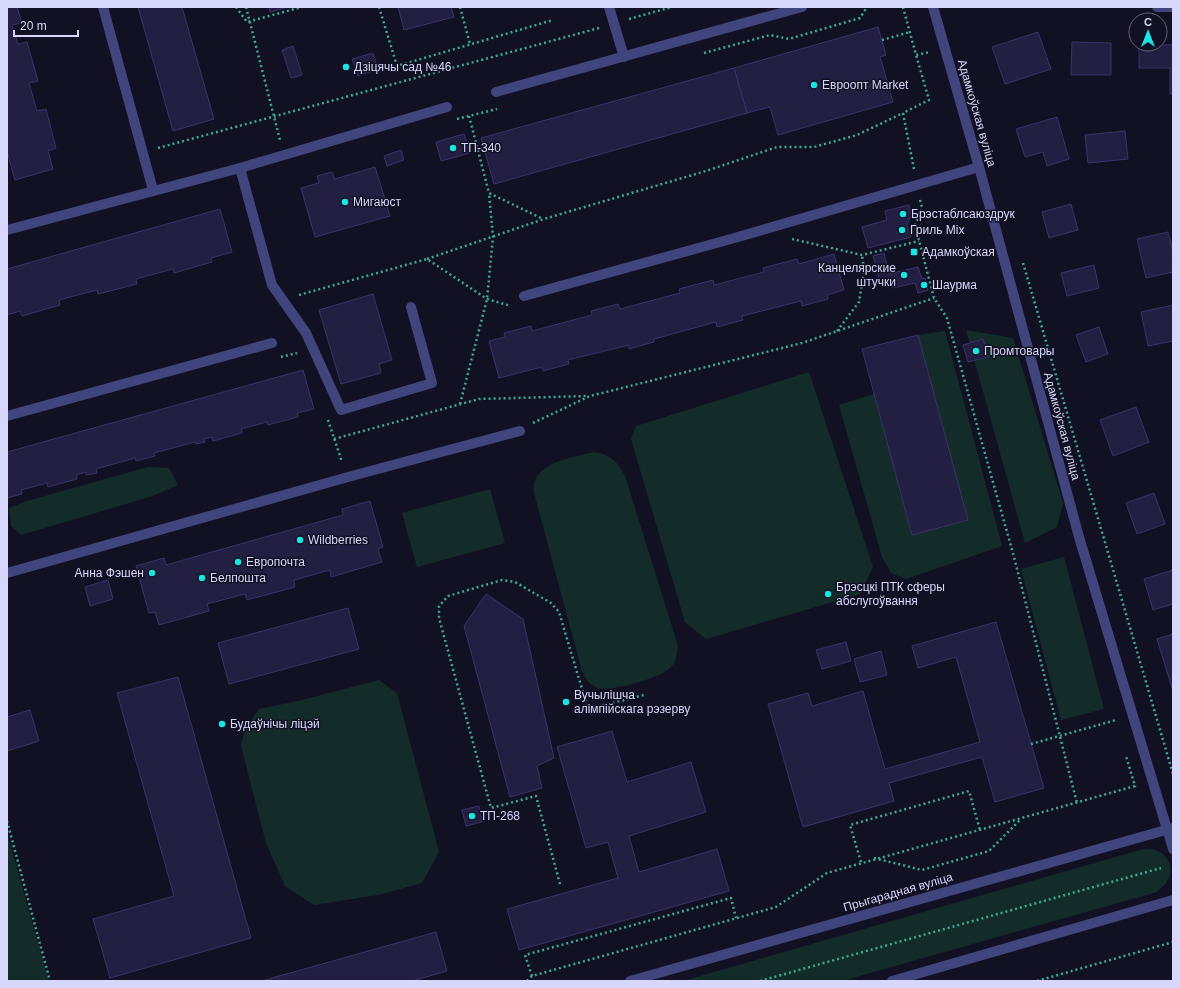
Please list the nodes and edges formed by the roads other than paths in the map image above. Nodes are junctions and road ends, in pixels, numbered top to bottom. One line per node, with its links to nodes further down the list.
1 (103, 7): 12 (street)
2 (609, 7): 7 (street)
3 (933, 7): 10 (street, Адамкоўская вуліца)
4 (1157, 7): 5 (street)
5 (1173, 7)
6 (795, 8): 7 (street)
7 (624, 57): 8 (street)
8 (496, 92)
9 (447, 106): 11 (street)
10 (979, 167): 14 (street); 20 (street, Адамкоўская вуліца)
11 (240, 168): 12 (street); 15 (street)
12 (153, 190): 13 (street)
13 (7, 230)
14 (524, 296)
15 (411, 307)
16 (272, 343): 17 (street)
17 (7, 416)
18 (520, 431): 19 (street)
19 (7, 573)
20 (1170, 828): 21 (street, Адамкоўская вуліца); 23 (street, Прыгарадная вуліца)
21 (1173, 849)
22 (1173, 900): 24 (street)
23 (630, 981)
24 (892, 981)

